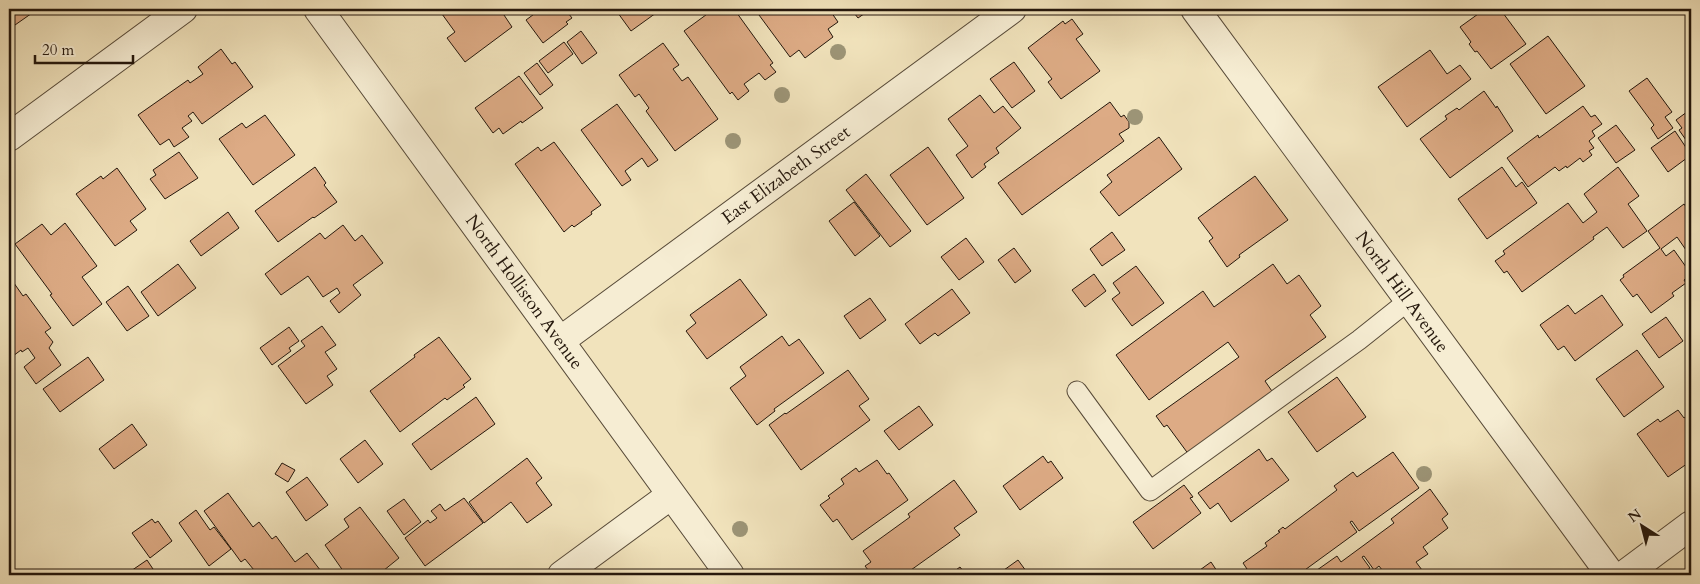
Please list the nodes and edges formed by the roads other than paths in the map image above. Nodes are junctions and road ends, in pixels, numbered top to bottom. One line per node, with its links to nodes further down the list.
1 (183, 9): 5 (street)
2 (318, 9): 7 (street, North Holliston Avenue)
3 (1012, 9): 7 (street, East Elizabeth Street)
4 (1195, 9): 6 (street, North Hill Avenue)
5 (9, 137)
6 (1408, 301): 8 (lane); 13 (street, North Hill Avenue)
7 (560, 341): 9 (street, North Holliston Avenue)
8 (1077, 391)
9 (671, 495): 11 (street); 12 (street, North Holliston Avenue)
10 (1691, 525): 14 (street)
11 (562, 575)
12 (730, 575)
13 (1611, 575)
14 (1624, 575)

